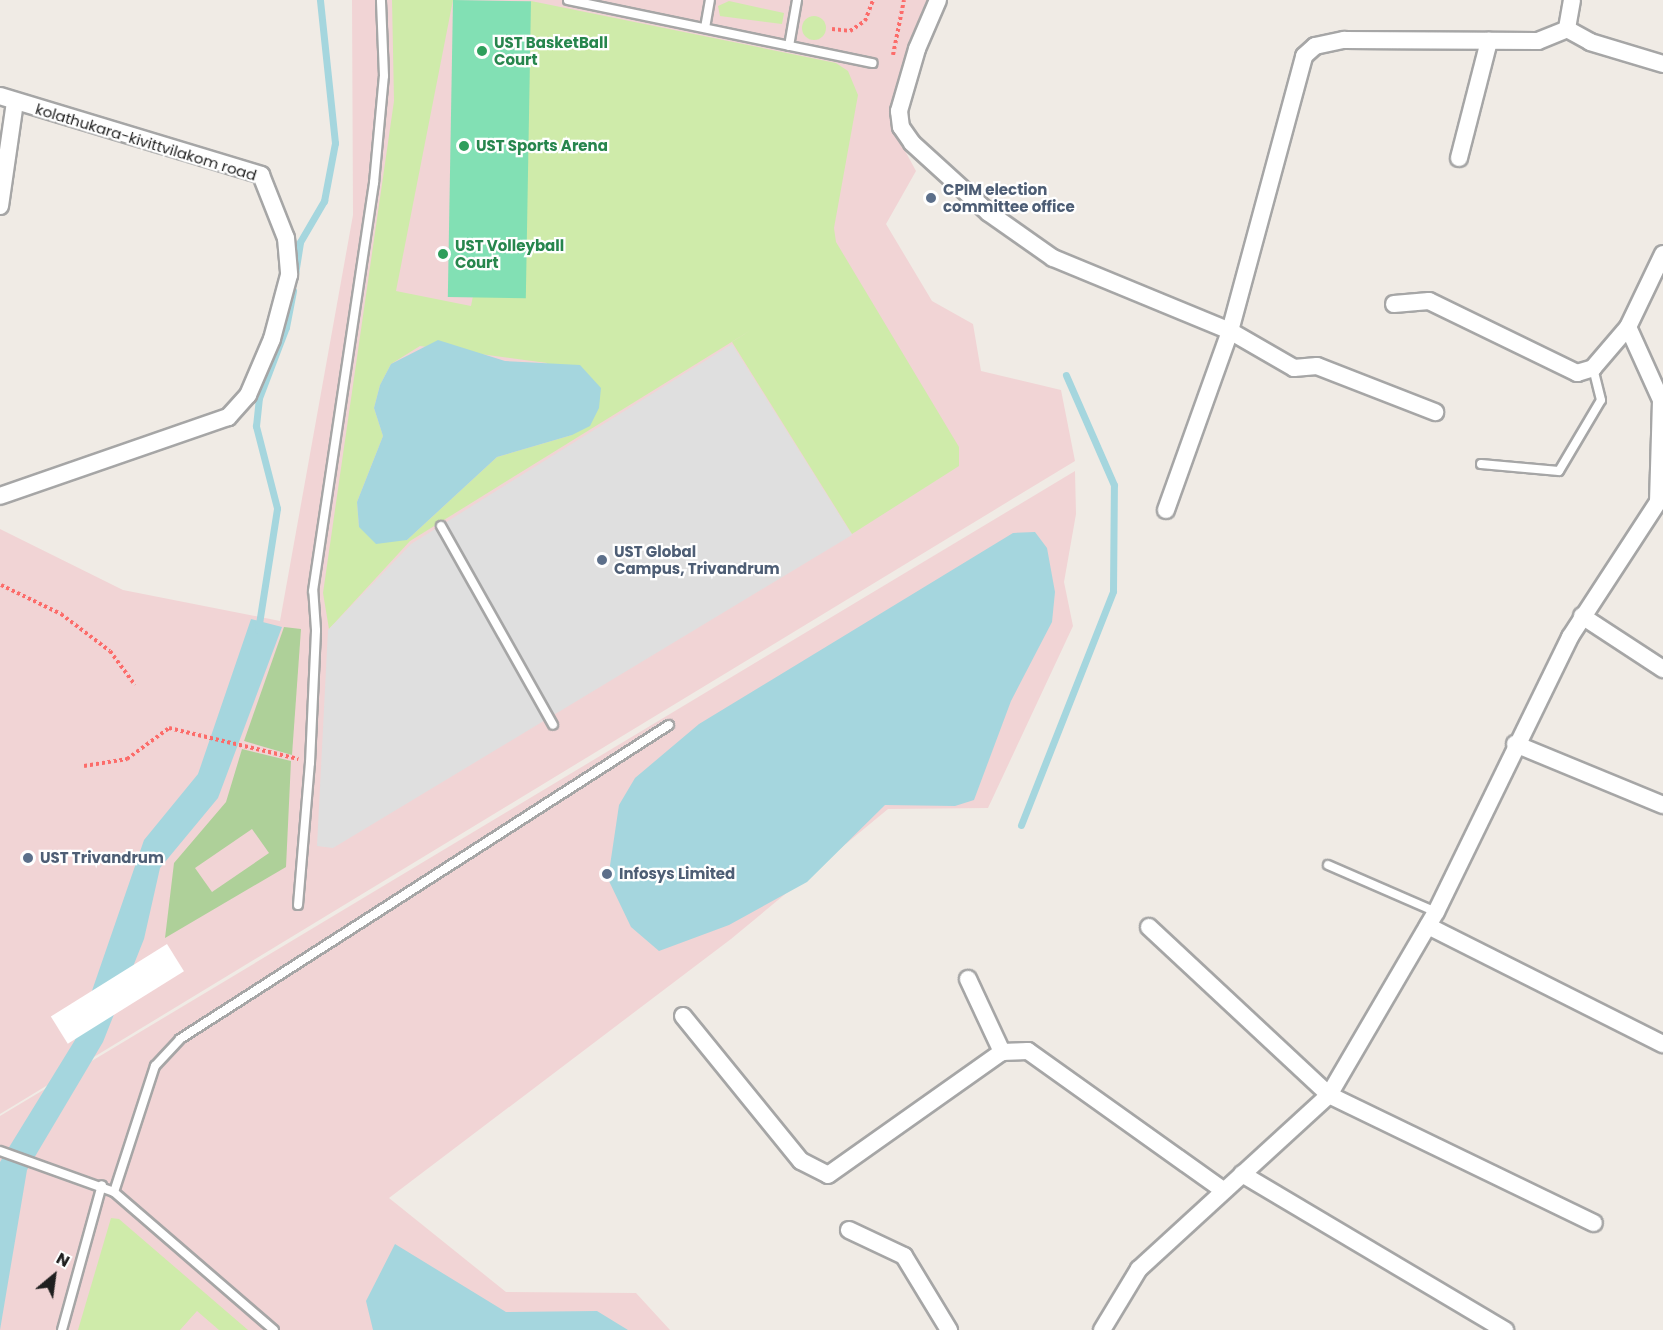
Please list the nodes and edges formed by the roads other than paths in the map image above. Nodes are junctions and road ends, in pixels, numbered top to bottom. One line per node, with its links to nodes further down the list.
1 (381, 0): 34 (lane)
2 (568, 0): 7 (lane)
3 (710, 0): 7 (lane)
4 (797, 0): 10 (lane)
5 (938, 0): 20 (street)
6 (1572, 0): 8 (street)
7 (705, 28): 10 (lane)
8 (1568, 29): 9 (street); 12 (street)
9 (1489, 41): 14 (street); 20 (street)
10 (789, 46): 11 (lane)
11 (873, 63)
12 (1663, 64)
13 (8, 99): 15 (street); 24 (street, kolathukara-kivittvilakom road)
14 (1459, 158)
15 (0, 206)
16 (1663, 254): 17 (street)
17 (1657, 277): 19 (street)
18 (1394, 304): 21 (street)
19 (1628, 327): 21 (street); 27 (street)
20 (1230, 331): 22 (street); 25 (street)
21 (1593, 368): 23 (lane)
22 (1435, 412)
23 (1481, 464)
24 (0, 496)
25 (1166, 510)
26 (441, 526): 29 (lane)
27 (1582, 616): 28 (street); 31 (street)
28 (1663, 669)
29 (553, 725)
30 (669, 725): 46 (lane)
31 (1515, 744): 32 (street); 35 (street)
32 (1663, 805)
33 (1328, 865): 35 (lane)
34 (298, 904)
35 (1432, 919): 39 (street); 41 (street)
36 (1149, 927): 41 (street)
37 (968, 979): 40 (street)
38 (682, 1016): 40 (street)
39 (1663, 1044)
40 (1002, 1052): 45 (street)
41 (1329, 1095): 43 (street); 47 (street)
42 (0, 1151): 44 (lane)
43 (1242, 1174): 45 (street); 53 (street)
44 (102, 1185): 46 (lane); 49 (lane)
45 (1223, 1190): 52 (street)
46 (114, 1192): 50 (lane)
47 (1594, 1223)
48 (849, 1230): 51 (street)
49 (62, 1330)
50 (274, 1330)
51 (949, 1330)
52 (1102, 1330)
53 (1505, 1330)

